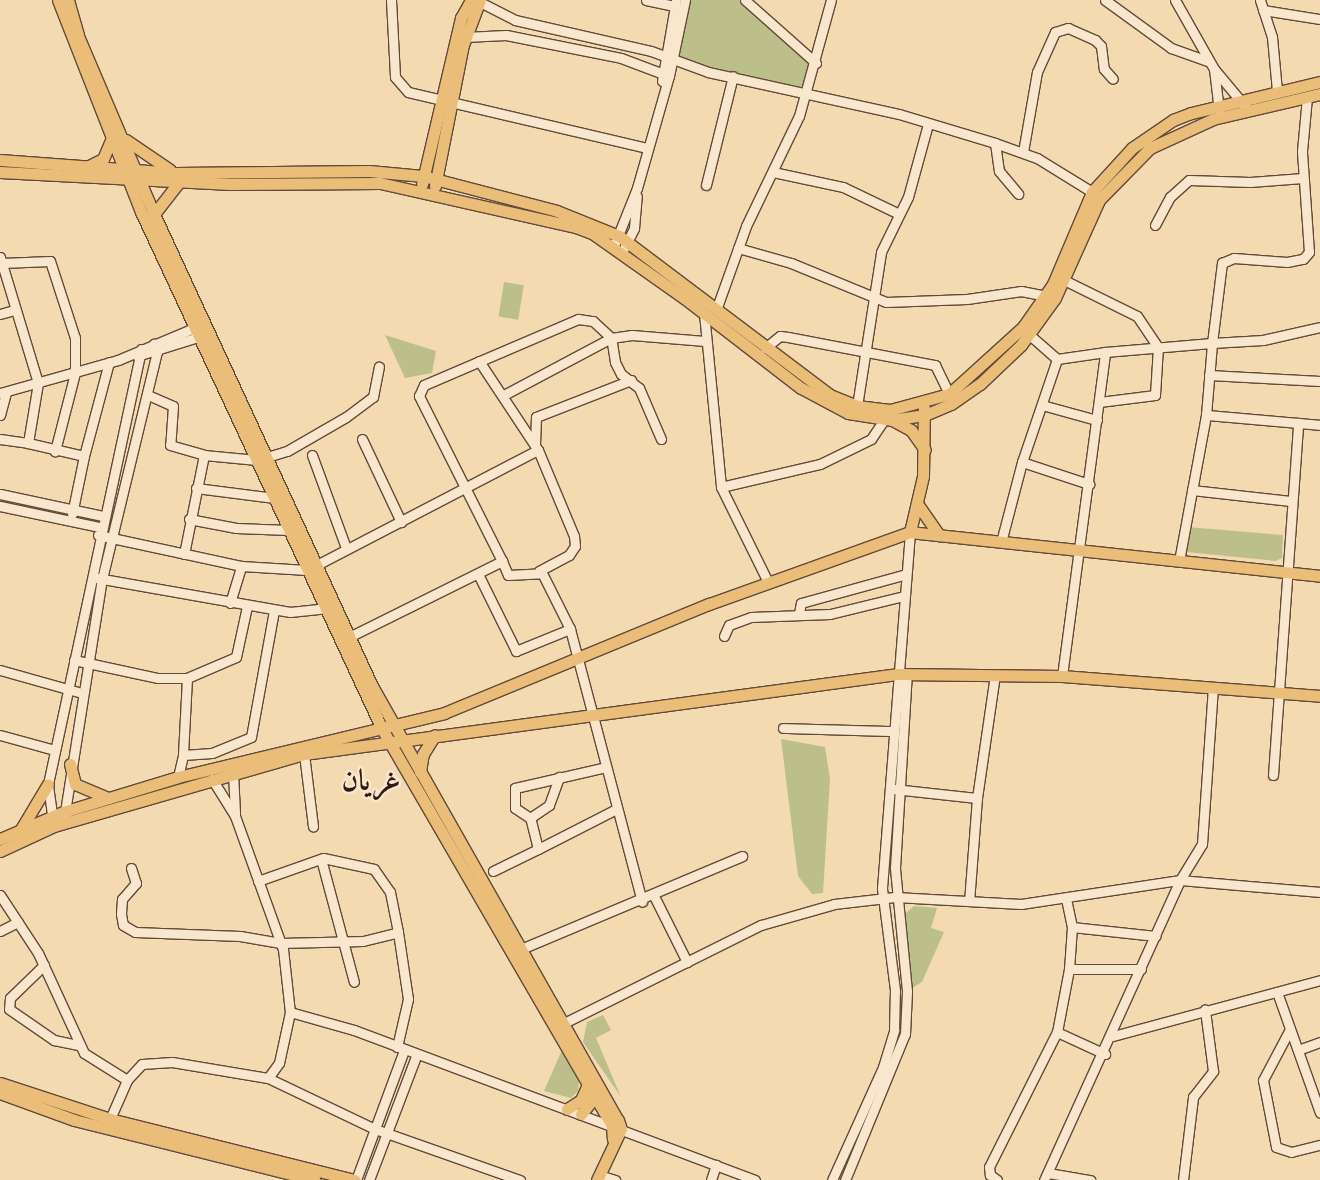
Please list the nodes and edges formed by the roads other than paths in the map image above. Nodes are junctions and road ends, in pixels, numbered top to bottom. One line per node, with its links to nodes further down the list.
1 (58, 0): 15 (main road)
2 (68, 0): 15 (main road)
3 (391, 0): 29 (street)
4 (476, 0): 16 (main road); 17 (street); 29 (main road)
5 (646, 0): 12 (street)
6 (685, 0): 17 (street)
7 (745, 0): 18 (street)
8 (831, 0): 18 (street)
9 (1105, 0): 19 (street)
10 (1175, 0): 19 (street)
11 (1260, 0): 13 (street)
12 (675, 3): 17 (street)
13 (1263, 10): 14 (street); 24 (street)
14 (1320, 19)
15 (68, 20): 34 (main road)
16 (465, 37): 20 (street); 29 (main road)
17 (669, 58): 20 (street); 21 (street)
18 (816, 63): 25 (street)
19 (1212, 65): 28 (street); 30 (street)
20 (665, 76): 36 (street)
21 (733, 76): 25 (street); 49 (street)
22 (1112, 80): 37 (street)
23 (1320, 82): 24 (main road)
24 (1278, 91): 28 (main road)
25 (807, 92): 33 (street); 41 (street)
26 (1320, 94): 27 (main road)
27 (1307, 97): 31 (main road); 47 (street)
28 (1240, 99): 30 (main road); 31 (street)
29 (446, 102): 36 (street); 44 (main road); 48 (main road)
30 (1218, 105): 32 (street); 51 (main road)
31 (1248, 110): 32 (main road)
32 (1219, 117): 61 (main road)
33 (928, 124): 35 (street); 55 (street)
34 (117, 138): 39 (main road); 42 (main road); 43 (main road); 45 (main road)
35 (994, 143): 37 (street); 53 (street)
36 (647, 148): 57 (street)
37 (1023, 152): 51 (street)
38 (0, 160): 39 (main road)
39 (87, 167): 42 (main road)
40 (0, 172): 42 (main road)
41 (773, 172): 55 (street); 58 (street)
42 (126, 175): 43 (main road); 70 (main road)
43 (139, 176): 45 (main road); 54 (main road)
44 (423, 176): 46 (main road); 48 (main road); 50 (main road)
45 (178, 178): 46 (main road); 54 (main road)
46 (297, 178): 50 (main road)
47 (1303, 178): 56 (street); 73 (street)
48 (436, 180): 52 (main road); 57 (main road)
49 (706, 185)
50 (421, 190): 52 (main road)
51 (1092, 192): 62 (main road)
52 (434, 193): 59 (main road)
53 (1018, 194)
54 (154, 214): 113 (main road)
55 (899, 214): 63 (street)
56 (1155, 225)
57 (624, 239): 59 (street); 65 (main road)
58 (738, 248): 63 (street); 65 (street)
59 (617, 251): 66 (main road)
60 (1, 260): 64 (street); 84 (street)
61 (1064, 280): 69 (main road); 74 (street)
62 (1046, 296): 63 (street); 69 (main road)
63 (871, 299): 77 (street)
64 (14, 310): 67 (street); 88 (street)
65 (716, 310): 76 (main road)
66 (704, 313): 72 (street); 99 (main road)
67 (0, 314)
68 (1320, 327): 73 (street)
69 (1026, 331): 80 (street); 92 (main road)
70 (196, 332): 75 (street); 113 (main road)
71 (612, 338): 72 (street); 81 (street); 86 (street); 91 (street)
72 (705, 341): 116 (street)
73 (1212, 343): 74 (street); 85 (street)
74 (1158, 347): 78 (street); 93 (street)
75 (156, 348): 79 (street); 90 (street)
76 (765, 348): 77 (street); 95 (main road)
77 (864, 352): 92 (street); 95 (street)
78 (1105, 352): 80 (street); 93 (street)
79 (141, 353): 82 (street); 126 (street)
80 (1057, 359): 94 (street)
81 (479, 361): 91 (street); 118 (street)
82 (109, 362): 84 (street); 112 (street)
83 (379, 367): 113 (street)
84 (75, 373): 88 (street); 109 (street)
85 (1209, 375): 87 (street); 98 (street)
86 (631, 380): 105 (street); 107 (street)
87 (1320, 381)
88 (38, 384): 89 (street); 106 (street)
89 (3, 392): 97 (street)
90 (148, 395): 110 (street); 134 (street)
91 (504, 395): 107 (street)
92 (950, 399): 96 (main road); 108 (main road)
93 (1099, 402): 100 (street)
94 (1042, 405): 100 (street); 114 (street)
95 (857, 406): 96 (main road)
96 (920, 410): 99 (main road); 108 (main road)
97 (0, 415)
98 (1206, 415): 101 (street); 119 (street)
99 (888, 420): 108 (main road); 116 (street)
100 (1097, 420): 115 (street)
101 (1298, 423): 102 (street); 122 (street)
102 (1320, 425)
103 (0, 439): 106 (street)
104 (362, 439): 129 (street)
105 (661, 439)
106 (28, 443): 109 (street)
107 (537, 447): 118 (street); 143 (street)
108 (925, 448): 123 (main road)
109 (55, 451): 112 (street)
110 (204, 455): 113 (street); 117 (street)
111 (312, 455): 136 (street)
112 (84, 456): 125 (street)
113 (261, 458): 121 (main road); 142 (main road)
114 (1022, 462): 115 (street); 135 (street)
115 (1090, 484): 137 (street)
116 (721, 487): 150 (street)
117 (196, 488): 121 (street); 127 (street)
118 (464, 488): 129 (street); 139 (street)
119 (1192, 490): 122 (street); 140 (street)
120 (0, 494): 125 (street)
121 (274, 498): 130 (main road)
122 (1290, 501): 144 (street)
123 (918, 505): 132 (main road); 133 (main road)
124 (0, 506): 128 (street)
125 (74, 509): 126 (street); 128 (street)
126 (103, 516): 131 (street)
127 (189, 519): 130 (street); 138 (street)
128 (70, 521): 131 (street)
129 (401, 522): 136 (street)
130 (289, 530): 142 (main road)
131 (99, 531): 134 (street); 148 (street)
132 (910, 532): 133 (main road); 146 (street); 150 (main road)
133 (939, 535): 135 (main road)
134 (112, 539): 138 (street); 149 (street)
135 (1001, 542): 137 (main road)
136 (346, 548): 142 (street)
137 (1079, 551): 140 (main road); 166 (street)
138 (184, 554): 141 (street)
139 (502, 561): 143 (street); 145 (street)
140 (1179, 561): 144 (main road)
141 (241, 566): 142 (street); 152 (street)
142 (312, 567): 156 (main road)
143 (539, 571): 157 (street)
144 (1287, 572): 147 (main road); 171 (street)
145 (478, 574): 157 (street); 158 (street)
146 (906, 574): 151 (street); 155 (street)
147 (1320, 576)
148 (90, 577): 149 (street); 161 (street)
149 (102, 579): 152 (street); 162 (street)
150 (768, 582): 160 (main road)
151 (904, 596): 155 (street); 164 (street)
152 (230, 603): 153 (street)
153 (247, 606): 154 (street); 167 (street)
154 (274, 610): 156 (street); 187 (street)
155 (799, 612): 159 (street)
156 (332, 613): 158 (main road); 173 (main road)
157 (570, 628): 160 (street)
158 (351, 636): 176 (main road)
159 (724, 636)
160 (581, 658): 174 (street); 175 (main road)
161 (74, 660): 162 (street); 169 (street)
162 (89, 666): 167 (street); 170 (street)
163 (0, 670): 169 (street)
164 (902, 674): 165 (main road); 174 (main road); 179 (street); 198 (street)
165 (995, 675): 166 (main road); 200 (street)
166 (1062, 676): 168 (main road)
167 (187, 678): 187 (street)
168 (1213, 687): 171 (main road); 214 (street)
169 (68, 689): 170 (street); 186 (street)
170 (82, 693): 189 (street)
171 (1277, 693): 172 (main road); 193 (street)
172 (1320, 696)
173 (372, 708): 178 (main road); 181 (main road)
174 (594, 712): 180 (main road); 190 (street)
175 (444, 713): 176 (main road); 180 (main road)
176 (394, 726): 178 (main road); 184 (main road)
177 (783, 728): 179 (street)
178 (382, 730): 181 (main road); 185 (main road)
179 (893, 731): 198 (street)
180 (448, 733): 183 (main road)
181 (362, 734): 194 (main road)
182 (0, 735): 186 (street)
183 (435, 735): 184 (main road); 191 (main road)
184 (401, 739): 185 (main road); 191 (main road)
185 (388, 741): 188 (main road); 241 (main road)
186 (55, 750): 197 (street)
187 (183, 754): 194 (street)
188 (304, 754): 192 (main road); 205 (street)
189 (70, 764): 199 (main road); 204 (street)
190 (606, 767): 195 (street); 201 (street)
191 (420, 772): 231 (main road)
192 (233, 773): 196 (main road); 202 (street)
193 (1273, 775)
194 (178, 777): 199 (main road)
195 (559, 777): 203 (street); 203 (street)
196 (212, 779): 202 (street); 204 (main road)
197 (48, 784): 204 (street); 206 (main road)
198 (895, 789): 200 (street); 219 (street); 220 (street)
199 (110, 798): 204 (main road)
200 (977, 798): 222 (street)
201 (616, 809): 208 (street); 223 (street)
202 (235, 816): 215 (street)
203 (530, 818): 208 (street)
204 (59, 820): 206 (main road); 209 (main road)
205 (313, 826)
206 (21, 830): 207 (main road)
207 (0, 839)
208 (538, 849): 213 (street)
209 (0, 851)
210 (742, 856): 218 (street)
211 (321, 859): 215 (street); 227 (street); 229 (street)
212 (131, 868): 230 (street)
213 (493, 871)
214 (1180, 880): 216 (street); 221 (street); 228 (street)
215 (258, 881): 230 (street)
216 (1320, 892)
217 (0, 895): 224 (street)
218 (654, 896): 223 (street); 232 (street)
219 (883, 897): 220 (street); 232 (street); 251 (street)
220 (895, 897): 222 (street); 252 (street)
221 (1066, 898): 222 (street); 225 (street)
222 (969, 901)
223 (642, 902): 231 (street)
224 (18, 922): 226 (street); 233 (street)
225 (1072, 927): 228 (street); 234 (street)
226 (0, 931)
227 (398, 932): 229 (street); 247 (street)
228 (1156, 936): 235 (street)
229 (346, 940): 230 (street); 237 (street)
230 (280, 943): 240 (street)
231 (521, 949): 241 (main road)
232 (687, 962): 241 (street)
233 (44, 965): 246 (street); 246 (street)
234 (1069, 969): 235 (street); 243 (street)
235 (1141, 970): 244 (street)
236 (1320, 980): 238 (street)
237 (354, 982)
238 (1277, 992): 239 (street); 242 (street)
239 (1205, 1010): 244 (street); 284 (street)
240 (290, 1012): 247 (street); 253 (street)
241 (560, 1025): 256 (main road); 258 (main road)
242 (1290, 1029): 248 (street); 267 (street)
243 (1057, 1032): 249 (street); 269 (street)
244 (1113, 1036): 249 (street)
245 (1320, 1042): 248 (street)
246 (78, 1045): 254 (street)
247 (400, 1048): 250 (street); 264 (street)
248 (1298, 1050): 260 (street)
249 (1105, 1054): 270 (street)
250 (416, 1056): 259 (street); 265 (street)
251 (883, 1067): 252 (street); 279 (street)
252 (892, 1071): 280 (street)
253 (268, 1078): 254 (street); 264 (street)
254 (126, 1080): 262 (street)
255 (0, 1083): 262 (main road)
256 (588, 1084): 258 (main road); 259 (main road)
257 (0, 1093): 266 (main road)
258 (598, 1093): 261 (main road); 263 (main road)
259 (567, 1110): 261 (street)
260 (1320, 1113)
261 (581, 1114): 263 (street)
262 (110, 1119): 266 (main road)
263 (617, 1128): 268 (street); 271 (main road)
264 (375, 1129): 265 (street); 273 (street)
265 (386, 1133): 274 (street); 275 (street)
266 (178, 1140): 272 (main road); 273 (main road)
267 (1320, 1145)
268 (716, 1165): 277 (street); 278 (street)
269 (988, 1171): 281 (street); 282 (street)
270 (1046, 1176): 283 (street)
271 (598, 1177): 276 (street)
272 (315, 1180)
273 (355, 1180)
274 (369, 1180)
275 (520, 1180)
276 (615, 1180)
277 (711, 1180)
278 (755, 1180)
279 (832, 1180)
280 (845, 1180)
281 (984, 1180)
282 (997, 1180)
283 (1085, 1180)
284 (1183, 1180)

